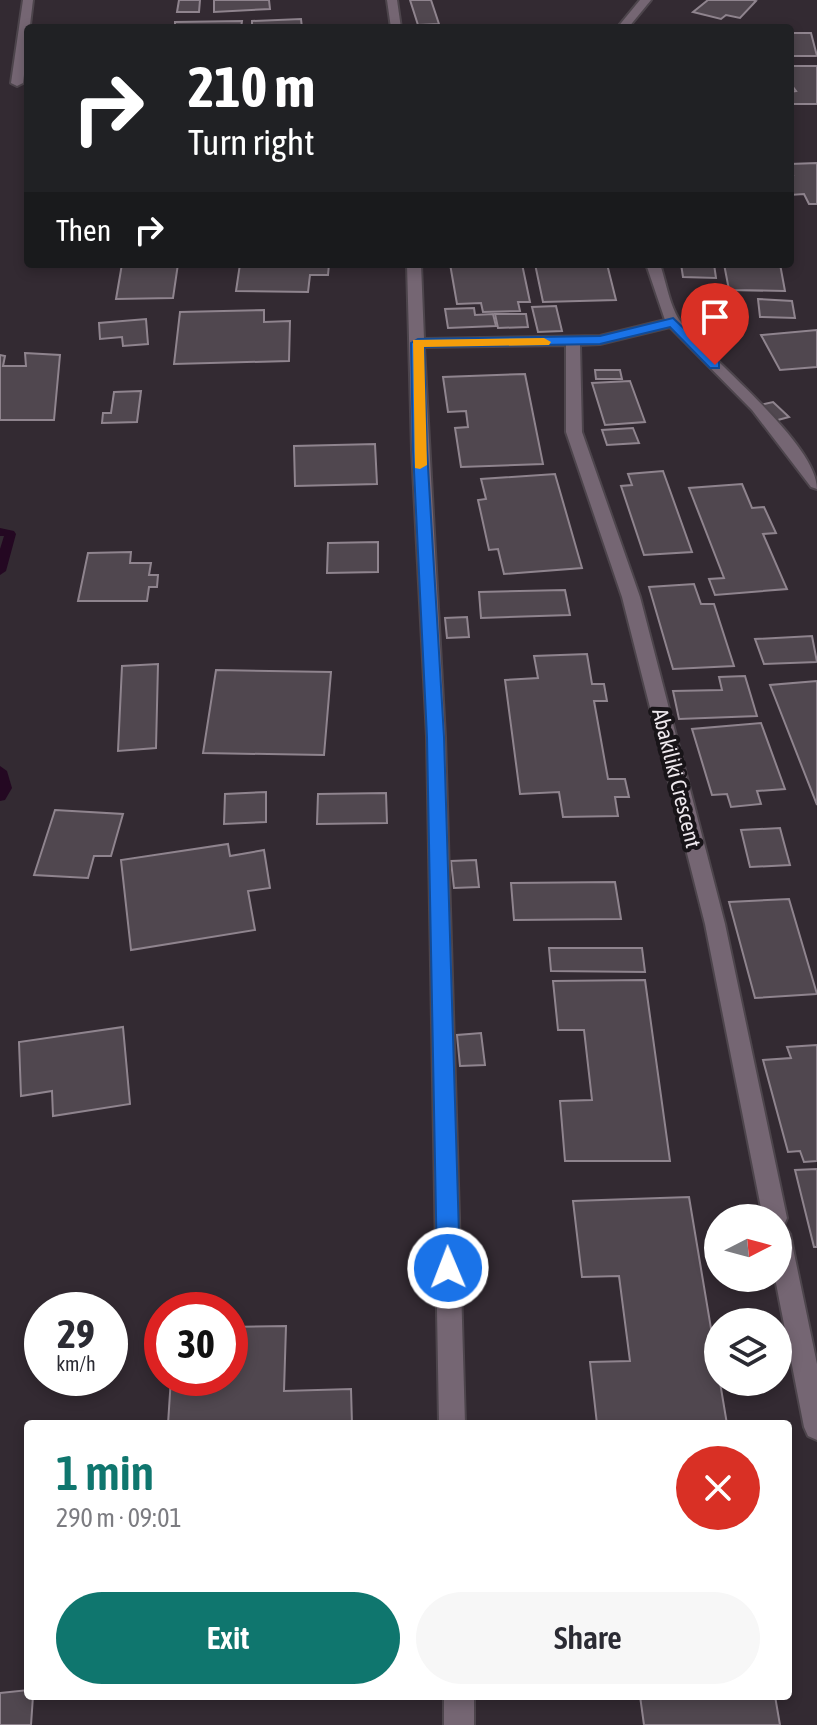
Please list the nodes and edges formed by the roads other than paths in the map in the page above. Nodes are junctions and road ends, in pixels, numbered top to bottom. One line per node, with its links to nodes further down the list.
1 (28, 0): 4 (street)
2 (392, 0): 5 (street)
3 (646, 0): 6 (street)
4 (25, 24)
5 (395, 24)
6 (625, 24)
7 (24, 30): 8 (street)
8 (17, 83)
9 (414, 268): 13 (street)
10 (654, 268): 11 (street)
11 (673, 322): 12 (street); 14 (street)
12 (573, 342): 13 (street); 15 (street, Abakiliki Crescent)
13 (418, 343): 17 (street)
14 (817, 484)
15 (772, 1204)
16 (790, 1292): 18 (street)
17 (452, 1420)
18 (817, 1427)
19 (459, 1700): 20 (street)
20 (459, 1725)

